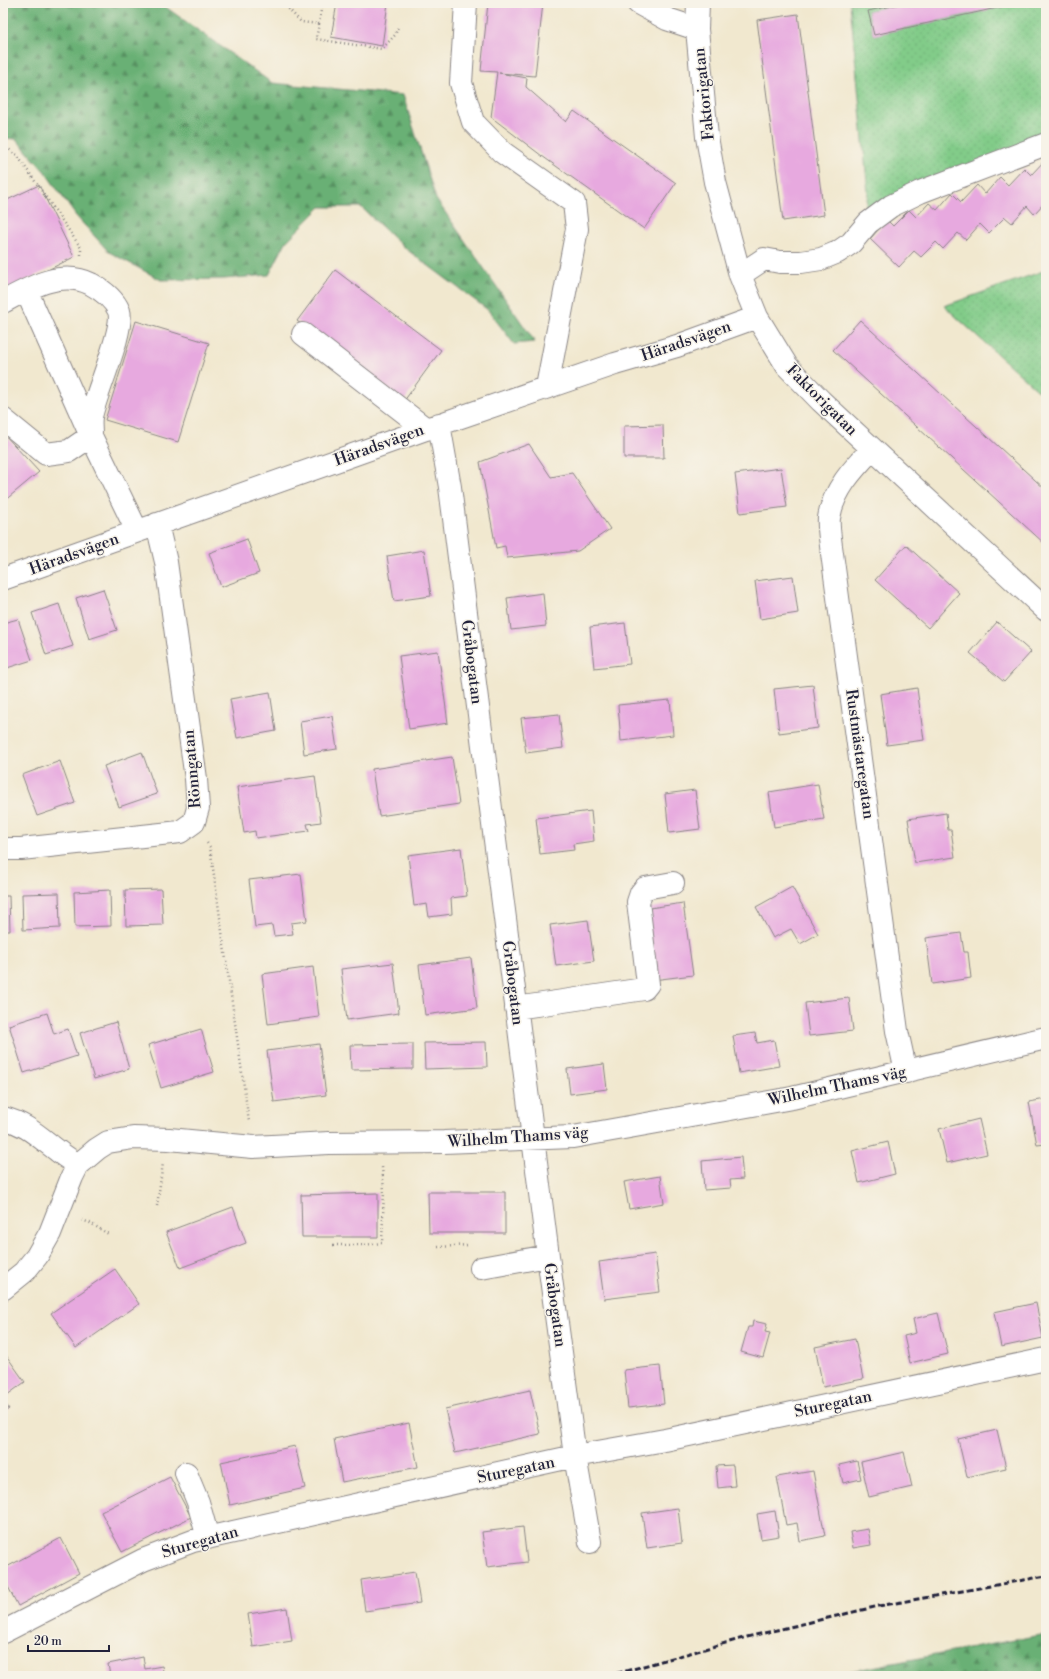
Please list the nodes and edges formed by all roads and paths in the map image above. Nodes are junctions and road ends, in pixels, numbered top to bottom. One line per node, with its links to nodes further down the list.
1 (283, 3): 6 (path)
2 (322, 3): 6 (path)
3 (466, 3): 17 (street)
4 (638, 3): 8 (street)
5 (698, 3): 8 (street, Faktorigatan)
6 (319, 24): 7 (path)
7 (398, 28)
8 (697, 29): 11 (street, Faktorigatan)
9 (1046, 144): 11 (street)
10 (3, 145): 12 (path)
11 (740, 275): 15 (street, Faktorigatan)
12 (81, 279): 13 (street); 20 (street)
13 (26, 290): 14 (street); 20 (street)
14 (3, 302)
15 (757, 317): 17 (street, Häradsvägen); 21 (street, Faktorigatan)
16 (303, 334): 19 (street)
17 (547, 387): 19 (street, Häradsvägen)
18 (3, 419): 20 (street)
19 (432, 426): 22 (street, Häradsvägen); 29 (street, Gråbogatan)
20 (91, 436): 23 (street)
21 (872, 449): 25 (street, Faktorigatan); 31 (street, Rustmästaregatan)
22 (157, 524): 23 (street, Häradsvägen); 26 (street, Rönngatan)
23 (136, 531): 24 (street, Häradsvägen)
24 (3, 579)
25 (1046, 610)
26 (194, 822): 27 (street, Rönngatan); 34 (path)
27 (3, 849)
28 (673, 883): 29 (street)
29 (516, 1008): 33 (street, Gråbogatan)
30 (1046, 1038): 31 (street, Wilhelm Thams väg)
31 (906, 1072): 33 (street, Wilhelm Thams väg)
32 (3, 1118): 37 (street)
33 (534, 1138): 34 (street, Wilhelm Thams väg); 42 (street, Gråbogatan)
34 (253, 1147): 37 (street, Wilhelm Thams väg)
35 (157, 1161): 38 (path)
36 (381, 1162): 41 (path)
37 (78, 1166): 44 (street)
38 (157, 1206)
39 (76, 1218): 40 (path)
40 (110, 1235)
41 (334, 1246)
42 (548, 1256): 43 (street); 46 (street, Gråbogatan)
43 (481, 1268)
44 (3, 1289)
45 (1046, 1359): 46 (street, Sturegatan)
46 (575, 1456): 48 (street, Sturegatan); 49 (street, Gråbogatan)
47 (186, 1473): 48 (street)
48 (208, 1538): 50 (street, Sturegatan)
49 (590, 1542)
50 (3, 1632)

